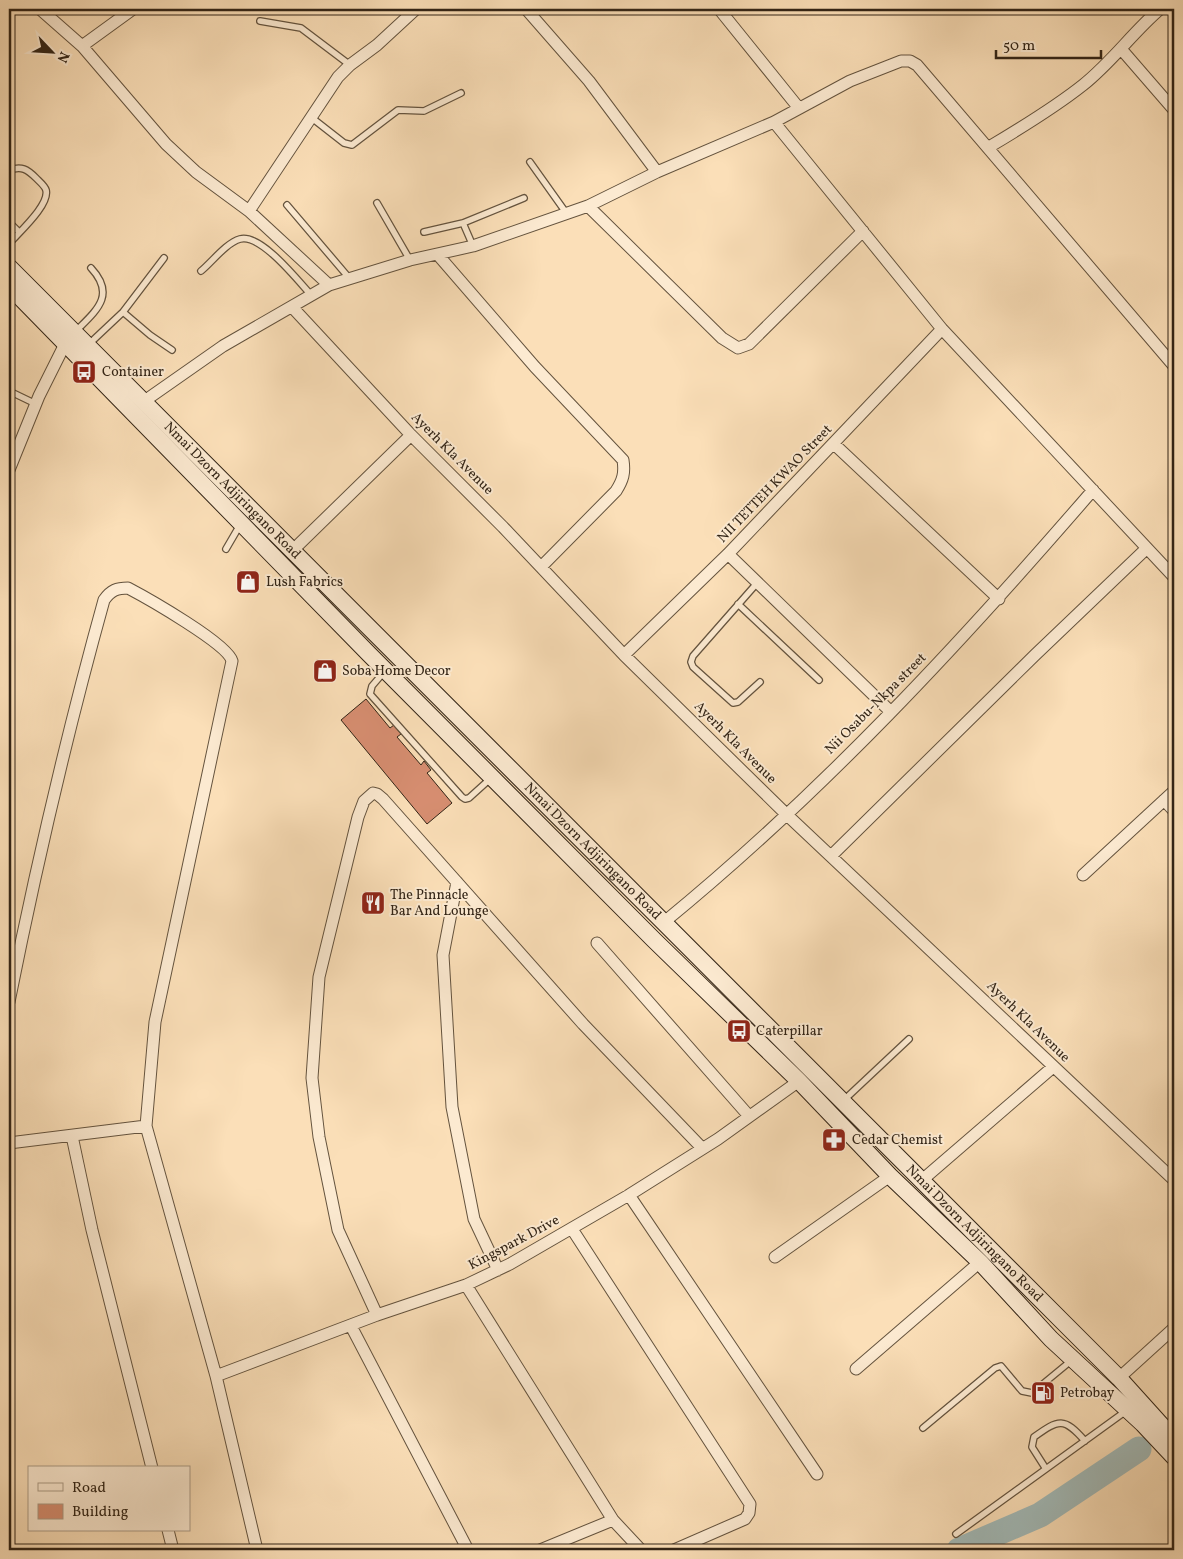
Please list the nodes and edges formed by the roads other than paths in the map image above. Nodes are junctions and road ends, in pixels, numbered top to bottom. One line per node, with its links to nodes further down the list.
1 (40, 9): 8 (street)
2 (133, 9): 8 (street)
3 (416, 9): 10 (street)
4 (526, 9): 19 (street)
5 (719, 9): 12 (street)
6 (1153, 11): 9 (street)
7 (260, 21): 10 (lane)
8 (82, 46): 24 (street)
9 (1122, 50): 13 (street); 16 (street)
10 (350, 64): 14 (street)
11 (462, 93): 14 (lane)
12 (798, 108): 15 (street); 16 (street)
13 (1174, 110)
14 (312, 118): 24 (street)
15 (774, 122): 19 (street); 30 (street)
16 (989, 147): 49 (street)
17 (530, 162): 25 (lane)
18 (9, 170): 28 (lane)
19 (658, 172): 23 (street)
20 (524, 198): 27 (lane)
21 (377, 203): 35 (lane)
22 (287, 205): 39 (lane)
23 (588, 206): 25 (street); 30 (street)
24 (249, 211): 40 (street)
25 (567, 214): 32 (street)
26 (9, 222): 28 (lane)
27 (463, 223): 29 (lane); 32 (lane)
28 (19, 232): 31 (lane)
29 (424, 232)
30 (863, 232): 45 (street)
31 (9, 244)
32 (473, 246): 33 (street)
33 (438, 255): 35 (street); 62 (street)
34 (164, 258): 44 (lane)
35 (410, 260): 39 (street)
36 (9, 267): 46 (main road, Nmai Dzorn Adjiringano Road)
37 (91, 268): 46 (lane)
38 (201, 271): 42 (lane)
39 (350, 279): 40 (street)
40 (329, 285): 42 (street)
41 (9, 286): 46 (main road, Nmai Dzorn Adjiringano Road)
42 (312, 296): 43 (street)
43 (293, 308): 51 (street); 53 (street, Ayerh Kla Avenue)
44 (123, 312): 47 (lane); 48 (lane)
45 (942, 329): 54 (street, NII TETTEH KWAO Street); 56 (street)
46 (71, 338): 47 (main road, Nmai Dzorn Adjiringano Road); 52 (street); 57 (main road, Nmai Dzorn Adjiringano Road)
47 (88, 346): 51 (main road, Nmai Dzorn Adjiringano Road)
48 (172, 350)
49 (1174, 366)
50 (9, 391): 52 (lane)
51 (143, 402): 60 (main road, Nmai Dzorn Adjiringano Road)
52 (36, 404): 55 (street)
53 (411, 435): 60 (street); 62 (street, Ayerh Kla Avenue)
54 (834, 444): 61 (street, NII TETTEH KWAO Street); 65 (street)
55 (9, 470)
56 (1093, 490): 58 (street); 65 (street, Nii Osabu-Nkpa street)
57 (240, 525): 59 (lane); 68 (main road, Nmai Dzorn Adjiringano Road)
58 (1147, 548): 63 (street); 79 (street)
59 (226, 549)
60 (292, 551): 67 (main road, Nmai Dzorn Adjiringano Road)
61 (728, 554): 64 (street); 69 (street, NII TETTEH KWAO Street)
62 (541, 566): 69 (street, Ayerh Kla Avenue)
63 (1174, 577)
64 (758, 582): 66 (lane); 73 (street)
65 (999, 599): 73 (street, Nii Osabu-Nkpa street)
66 (738, 604): 71 (lane); 72 (lane)
67 (380, 640): 68 (main road); 82 (main road, Nmai Dzorn Adjiringano Road)
68 (369, 654): 70 (main road, Nmai Dzorn Adjiringano Road)
69 (624, 655): 78 (street, Ayerh Kla Avenue)
70 (385, 671): 74 (main road, Nmai Dzorn Adjiringano Road); 74 (lane)
71 (819, 680)
72 (760, 682)
73 (891, 712): 78 (street, Nii Osabu-Nkpa street)
74 (492, 778): 87 (main road, Nmai Dzorn Adjiringano Road)
75 (1174, 791): 76 (street)
76 (1164, 800): 77 (street); 80 (street)
77 (1174, 812)
78 (786, 814): 79 (street, Ayerh Kla Avenue); 82 (street, Nii Osabu-Nkpa street)
79 (831, 856): 86 (street, Ayerh Kla Avenue)
80 (1083, 875)
81 (457, 882): 93 (street); 101 (street); 103 (street)
82 (663, 923): 88 (main road, Nmai Dzorn Adjiringano Road)
83 (596, 942): 89 (street)
84 (9, 1002): 90 (street)
85 (909, 1039): 88 (lane)
86 (1053, 1067): 95 (street, Ayerh Kla Avenue); 96 (street)
87 (799, 1081): 89 (street, Kingspark Drive); 94 (main road, Nmai Dzorn Adjiringano Road)
88 (842, 1101): 96 (main road, Nmai Dzorn Adjiringano Road)
89 (749, 1116): 93 (street, Kingspark Drive)
90 (146, 1126): 91 (street); 108 (street)
91 (72, 1136): 92 (street); 115 (street)
92 (9, 1143)
93 (702, 1148): 97 (street, Kingspark Drive)
94 (890, 1176): 99 (street); 100 (main road, Nmai Dzorn Adjiringano Road)
95 (1174, 1180)
96 (921, 1181): 109 (main road, Nmai Dzorn Adjiringano Road)
97 (629, 1195): 98 (street, Kingspark Drive); 117 (street)
98 (572, 1229): 101 (street, Kingspark Drive); 126 (street)
99 (775, 1257)
100 (980, 1262): 106 (main road, Nmai Dzorn Adjiringano Road); 107 (street)
101 (498, 1270): 102 (street, Kingspark Drive)
102 (466, 1285): 103 (street, Kingspark Drive); 118 (street)
103 (377, 1315): 104 (street, Kingspark Drive)
104 (352, 1326): 108 (street, Kingspark Drive); 123 (street)
105 (1174, 1328): 109 (street)
106 (1072, 1360): 110 (main road, Nmai Dzorn Adjiringano Road); 111 (lane)
107 (856, 1369)
108 (216, 1376): 122 (street)
109 (1119, 1378): 112 (main road, Nmai Dzorn Adjiringano Road)
110 (1127, 1410): 113 (lane); 114 (main road, Nmai Dzorn Adjiringano Road)
111 (923, 1428)
112 (1174, 1439)
113 (1085, 1440): 116 (lane); 116 (lane)
114 (1174, 1457)
115 (151, 1466)
116 (1046, 1469): 120 (lane)
117 (817, 1474)
118 (613, 1520): 124 (street); 125 (street)
119 (168, 1532): 121 (street)
120 (956, 1534)
121 (173, 1550)
122 (257, 1550)
123 (468, 1550)
124 (540, 1550)
125 (641, 1550)
126 (674, 1550)

